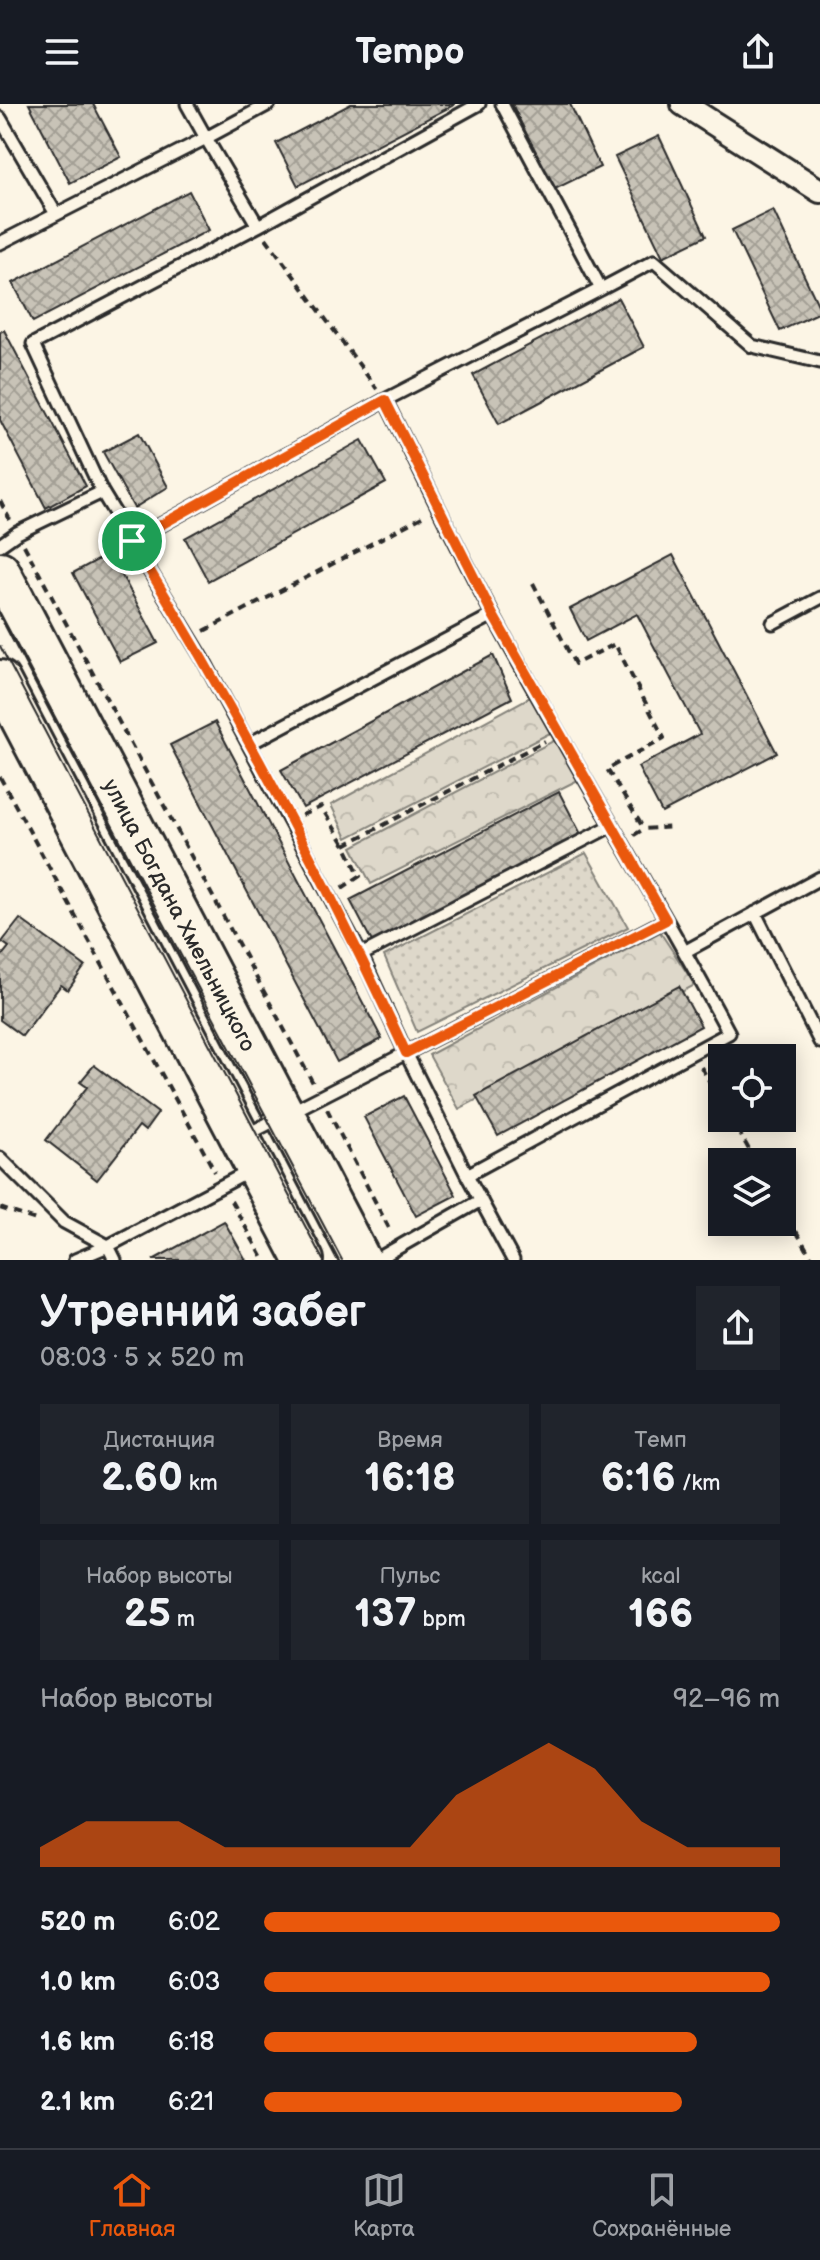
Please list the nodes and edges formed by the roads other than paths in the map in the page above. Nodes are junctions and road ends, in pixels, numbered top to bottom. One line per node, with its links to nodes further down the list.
1 (187, 104): 7 (lane)
2 (269, 104): 7 (lane)
3 (479, 104): 10 (lane)
4 (502, 104): 12 (lane)
5 (683, 104): 8 (street)
6 (0, 118): 9 (lane)
7 (206, 138): 9 (lane); 10 (lane)
8 (820, 191)
9 (56, 214): 11 (lane)
10 (258, 226): 15 (lane)
11 (0, 243)
12 (601, 289): 13 (lane); 14 (lane)
13 (820, 362)
14 (385, 400): 16 (lane); 20 (lane)
15 (102, 492): 16 (lane); 17 (lane)
16 (132, 541): 23 (lane)
17 (0, 545)
18 (0, 571): 32 (highway, улица Богдана Хмельницкого)
19 (820, 598): 21 (lane)
20 (493, 615): 23 (lane); 24 (lane)
21 (773, 623)
22 (0, 680): 34 (highway)
23 (249, 744): 29 (lane)
24 (611, 826): 27 (lane); 29 (lane)
25 (820, 878): 26 (lane)
26 (755, 913): 28 (lane); 30 (lane)
27 (666, 920): 28 (lane); 31 (lane)
28 (686, 951): 35 (lane)
29 (361, 955): 31 (lane)
30 (820, 1042)
31 (406, 1053): 32 (lane); 35 (lane)
32 (286, 1114): 34 (lane); 41 (highway, улица Богдана Хмельницкого)
33 (0, 1158): 37 (lane)
34 (239, 1164): 37 (lane); 40 (highway)
35 (467, 1175): 36 (lane)
36 (481, 1200): 42 (lane); 43 (lane)
37 (108, 1246): 38 (lane); 39 (lane)
38 (75, 1260)
39 (115, 1260)
40 (304, 1260)
41 (361, 1260)
42 (376, 1260)
43 (513, 1260)

